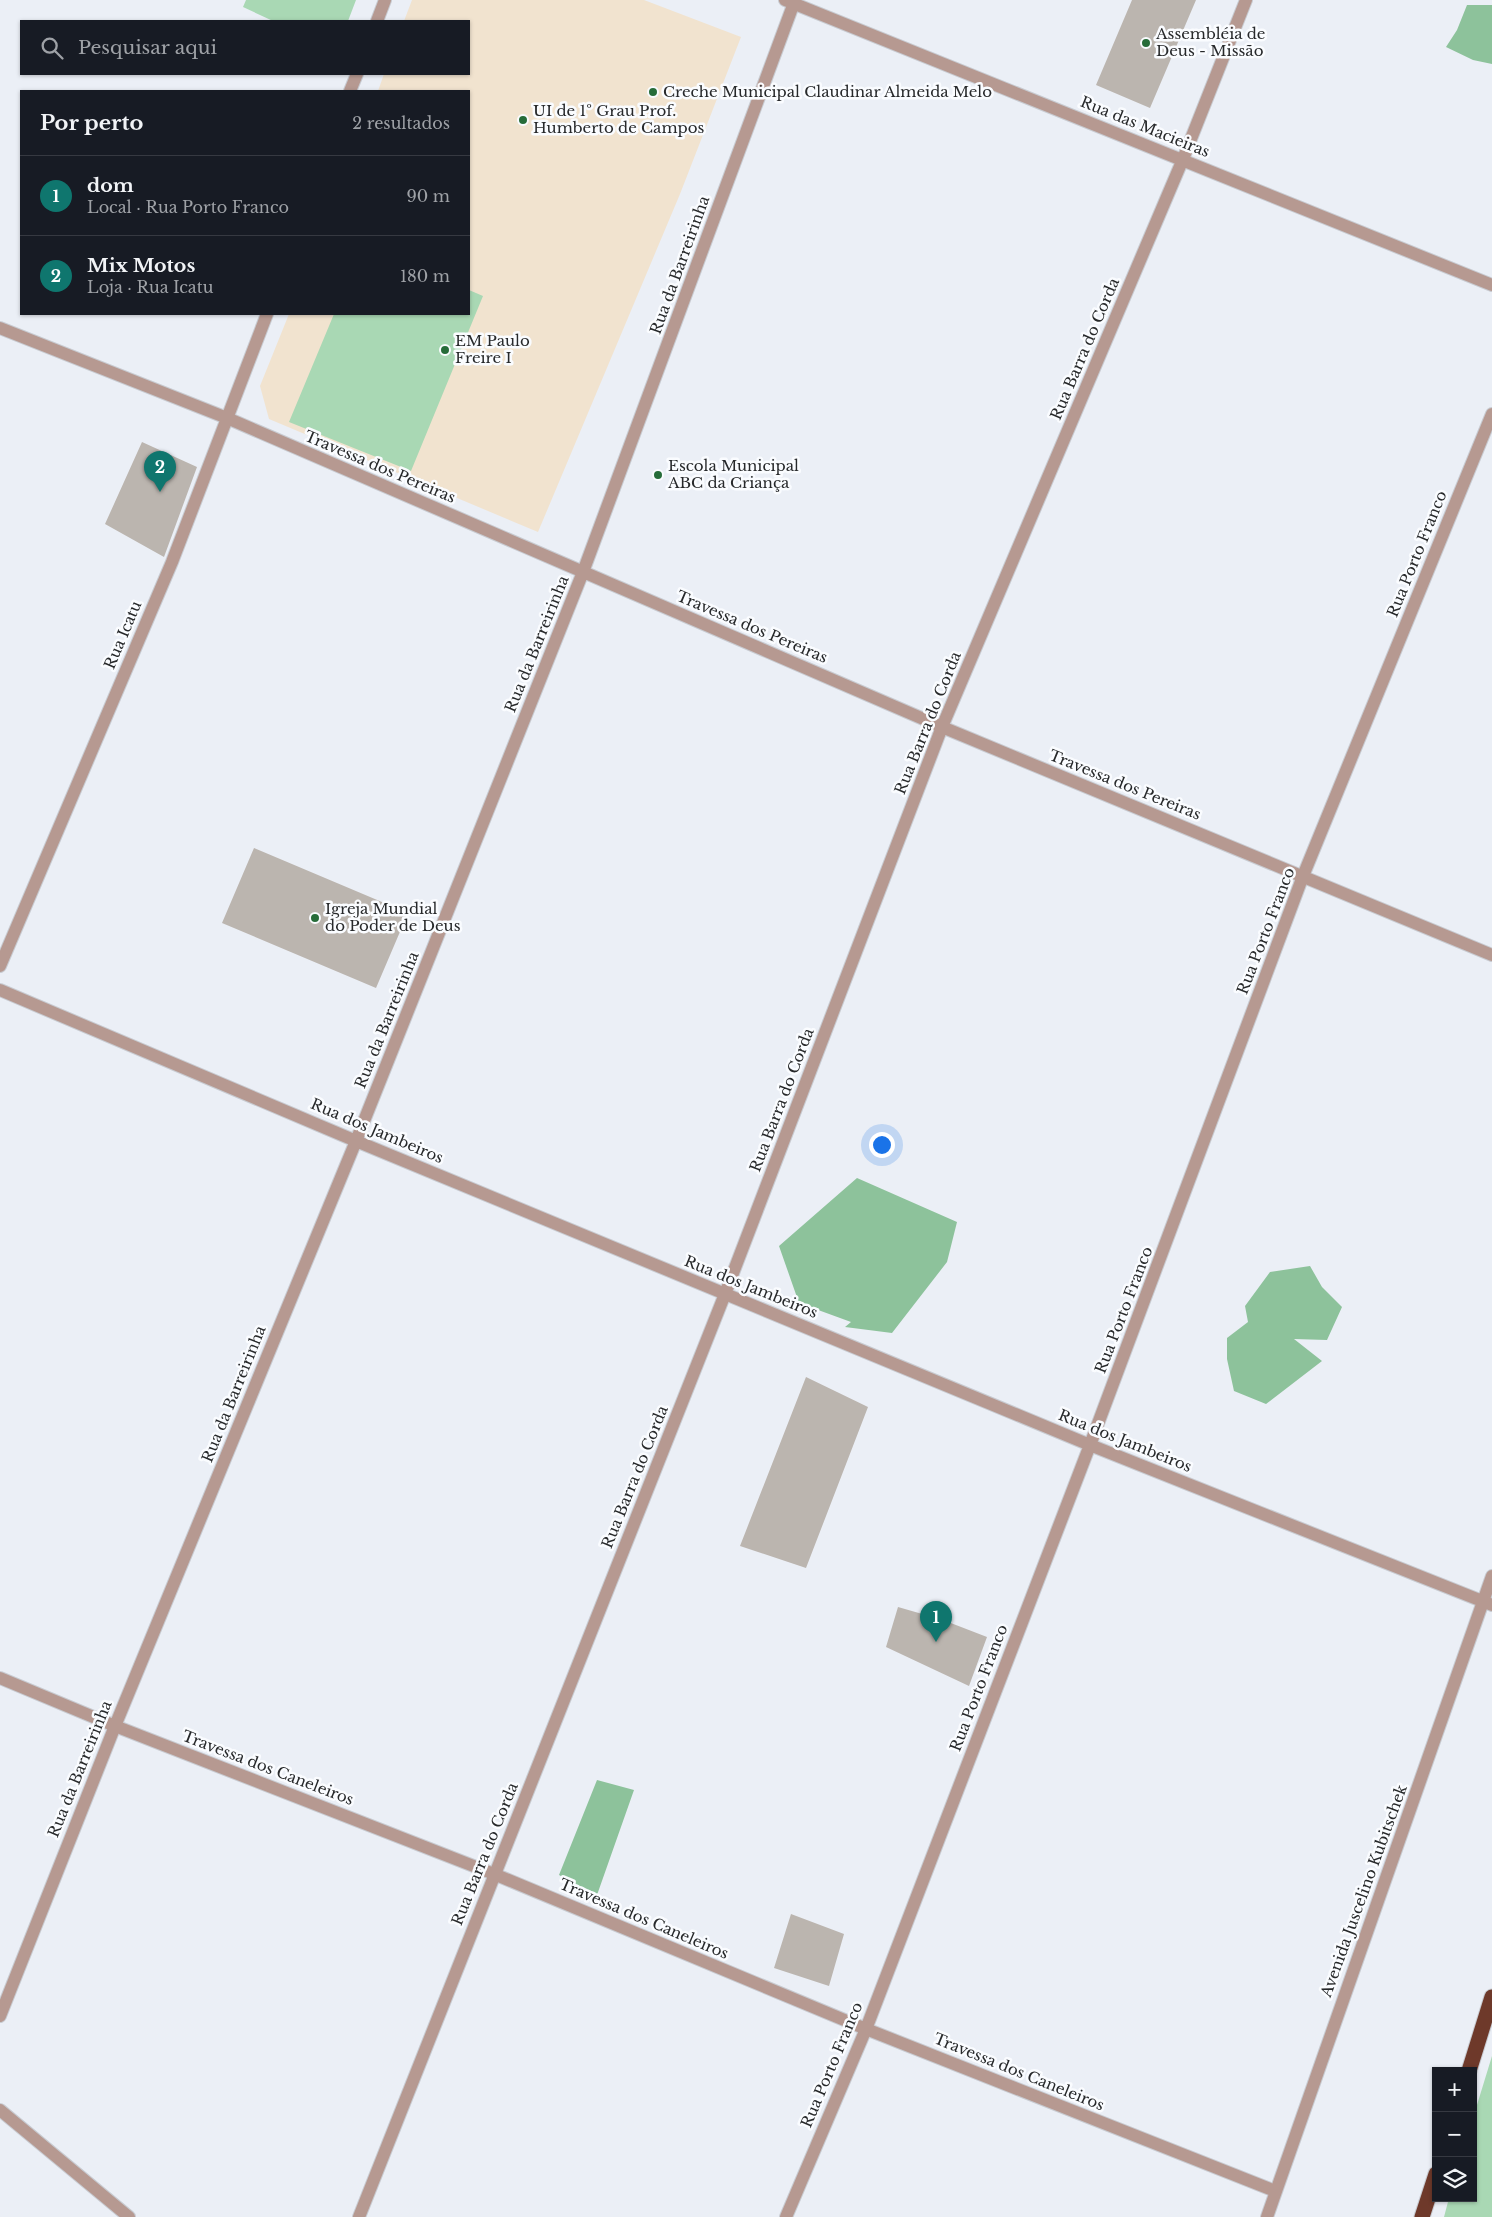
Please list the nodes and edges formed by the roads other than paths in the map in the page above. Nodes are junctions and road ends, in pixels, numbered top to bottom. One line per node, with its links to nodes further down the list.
1 (385, 0): 4 (street)
2 (1246, 0): 7 (street, Rua Barra do Corda)
3 (791, 1): 7 (street, Rua das Macieiras); 13 (street, Rua da Barreirinha)
4 (377, 20)
5 (357, 75): 6 (street)
6 (350, 90)
7 (1183, 159): 8 (street, Rua das Macieiras); 14 (street, Rua Barra do Corda)
8 (1492, 284)
9 (267, 315): 12 (street, Rua Icatu)
10 (0, 328): 12 (street, Travessa dos Pereiras)
11 (1492, 414): 15 (street, Rua Porto Franco)
12 (227, 418): 13 (street, Travessa dos Pereiras); 17 (street, Rua Icatu)
13 (583, 572): 14 (street, Travessa dos Pereiras); 19 (street, Rua da Barreirinha)
14 (942, 728): 15 (street, Travessa dos Pereiras); 20 (street, Rua Barra do Corda)
15 (1303, 876): 16 (street, Travessa dos Pereiras); 21 (street, Rua Porto Franco)
16 (1492, 955)
17 (0, 966)
18 (0, 990): 19 (street, Rua dos Jambeiros)
19 (356, 1141): 20 (street, Rua dos Jambeiros); 25 (street, Rua da Barreirinha)
20 (725, 1294): 21 (street, Rua dos Jambeiros); 26 (street, Rua Barra do Corda)
21 (1090, 1445): 23 (street, Rua dos Jambeiros); 29 (street, Rua Porto Franco)
22 (1492, 1576): 23 (street, Avenida Juscelino Kubitschek)
23 (1488, 1603): 33 (street, Avenida Juscelino Kubitschek)
24 (0, 1678): 25 (street, Travessa dos Caneleiros)
25 (115, 1726): 26 (street, Travessa dos Caneleiros); 28 (street, Rua da Barreirinha)
26 (494, 1874): 29 (street, Travessa dos Caneleiros); 35 (street, Rua Barra do Corda)
27 (1492, 1997): 30 (highway)
28 (0, 2016)
29 (866, 2029): 33 (street, Travessa dos Caneleiros); 36 (street, Rua Porto Franco)
30 (1470, 2067)
31 (0, 2110): 34 (street)
32 (1432, 2186): 38 (highway)
33 (1275, 2192): 37 (street, Avenida Juscelino Kubitschek)
34 (129, 2217)
35 (359, 2217)
36 (786, 2217)
37 (1267, 2217)
38 (1422, 2217)

